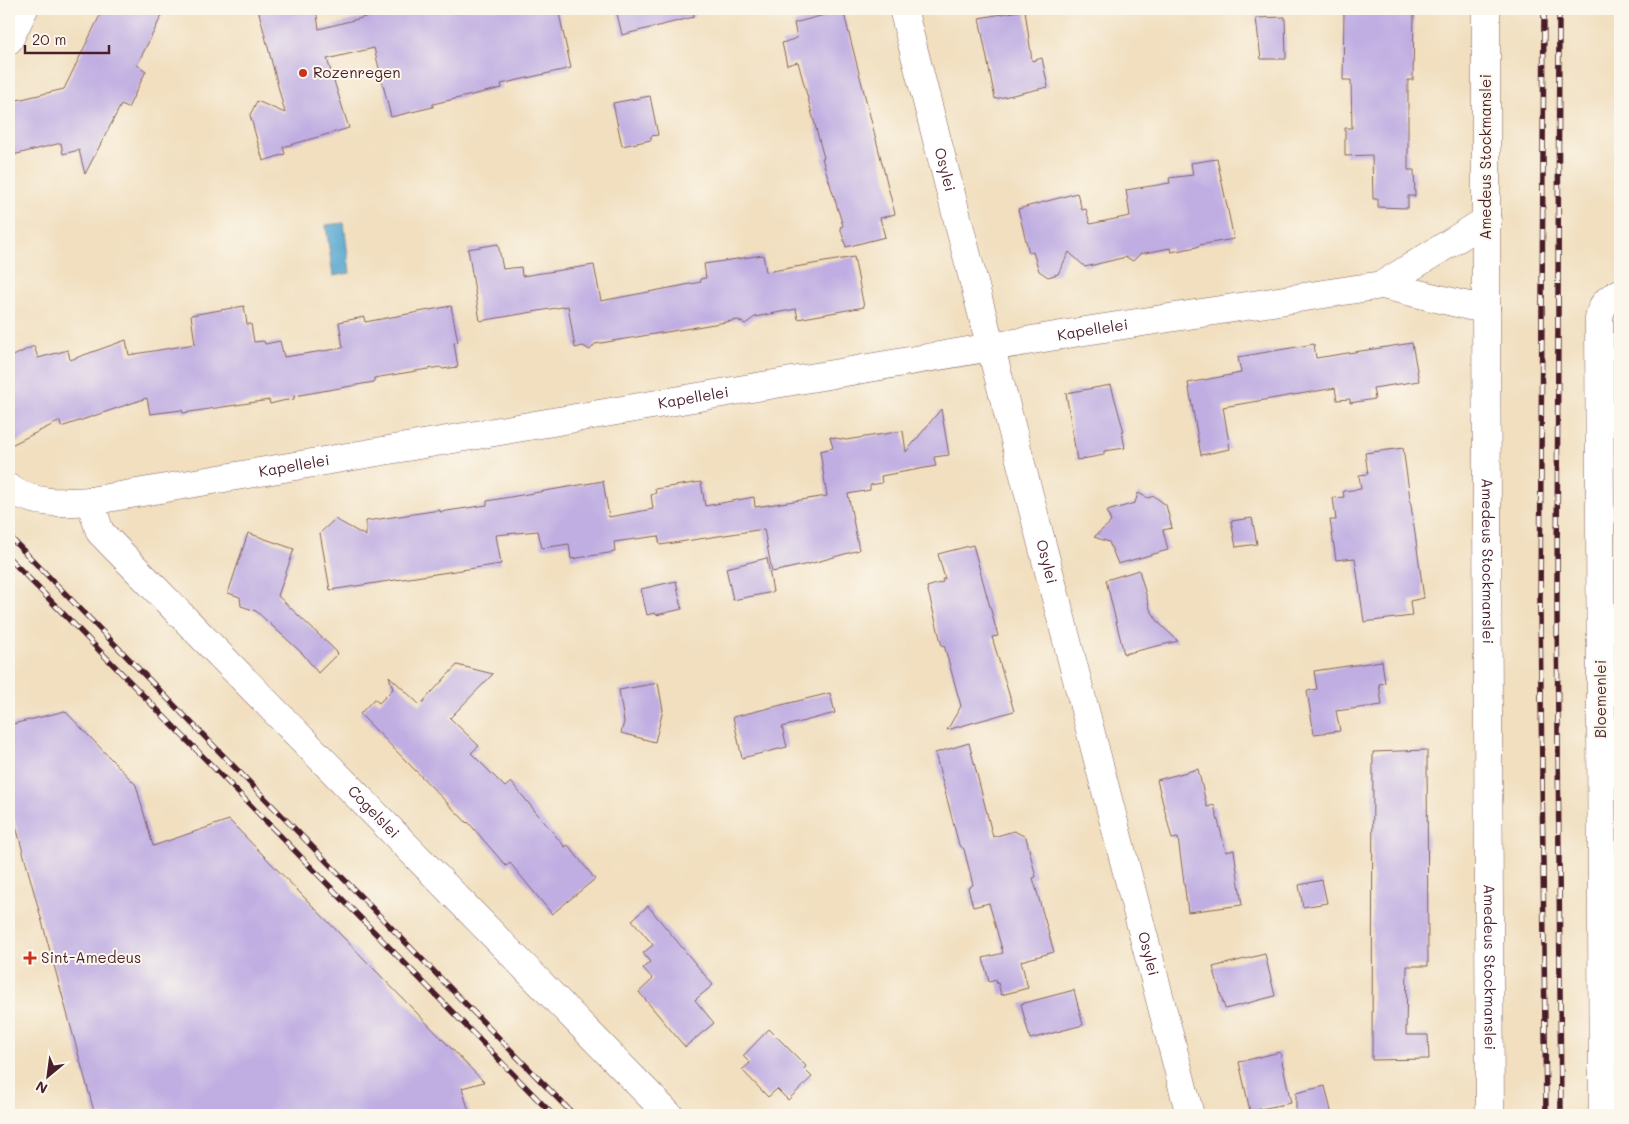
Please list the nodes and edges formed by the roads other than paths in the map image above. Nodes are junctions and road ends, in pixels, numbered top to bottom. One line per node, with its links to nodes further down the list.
1 (24, 9): 4 (street)
2 (903, 9): 9 (street, Osylei)
3 (1486, 9): 5 (street, Amedeus Stockmanslei)
4 (9, 40)
5 (1487, 220): 6 (street, Kapellelei); 8 (street, Amedeus Stockmanslei)
6 (1382, 285): 8 (street, Kapellelei); 9 (street, Kapellelei)
7 (1620, 293): 15 (street, Bloemenlei)
8 (1486, 308): 14 (street, Amedeus Stockmanslei)
9 (990, 347): 11 (street, Kapellelei); 13 (street, Osylei)
10 (9, 488): 11 (street, Kapellelei)
11 (90, 501): 12 (street, Cogelslei)
12 (669, 1115)
13 (1190, 1115)
14 (1490, 1115)
15 (1603, 1115)

